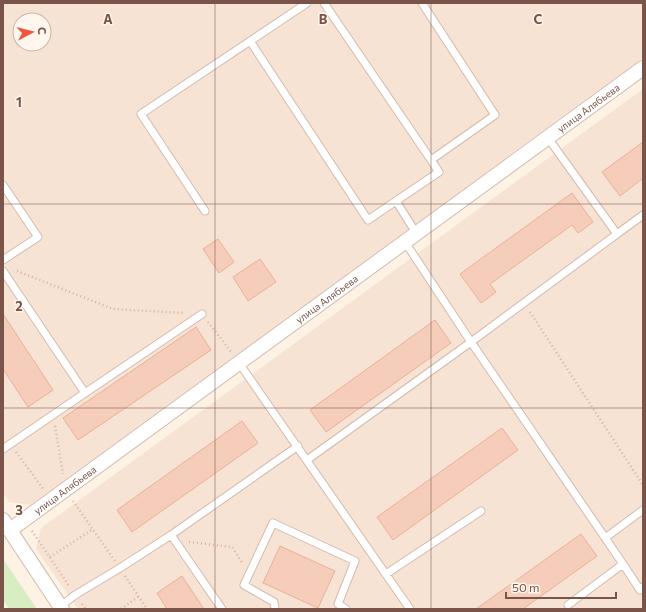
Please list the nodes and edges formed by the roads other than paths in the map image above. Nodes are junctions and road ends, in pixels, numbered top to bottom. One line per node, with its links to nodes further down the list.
1 (307, 3): 4 (lane)
2 (324, 3): 7 (lane)
3 (422, 3): 7 (lane)
4 (250, 41): 9 (lane); 10 (lane)
5 (643, 68): 6 (street, улица Алябьева)
6 (548, 138): 12 (lane); 13 (street, улица Алябьева)
7 (431, 160): 9 (lane)
8 (3, 185): 14 (lane)
9 (396, 201): 13 (lane)
10 (205, 211)
11 (643, 215): 12 (lane)
12 (617, 234): 17 (lane)
13 (411, 238): 17 (lane); 18 (street, улица Алябьева)
14 (3, 260)
15 (3, 272): 19 (lane)
16 (202, 314): 19 (lane)
17 (471, 342): 22 (lane); 27 (lane)
18 (239, 363): 20 (lane); 25 (street, улица Алябьева)
19 (85, 393): 21 (lane)
20 (298, 446): 22 (lane); 26 (lane)
21 (3, 449)
22 (307, 460): 29 (lane)
23 (643, 510): 27 (lane)
24 (481, 511): 29 (lane)
25 (6, 525): 32 (street)
26 (172, 537): 32 (lane); 33 (lane)
27 (605, 538): 28 (lane)
28 (623, 564): 30 (lane); 31 (lane)
29 (386, 574): 36 (lane)
30 (643, 587)
31 (568, 606)
32 (62, 608)
33 (222, 609)
34 (275, 609): 35 (lane)
35 (346, 609)
36 (410, 609)

